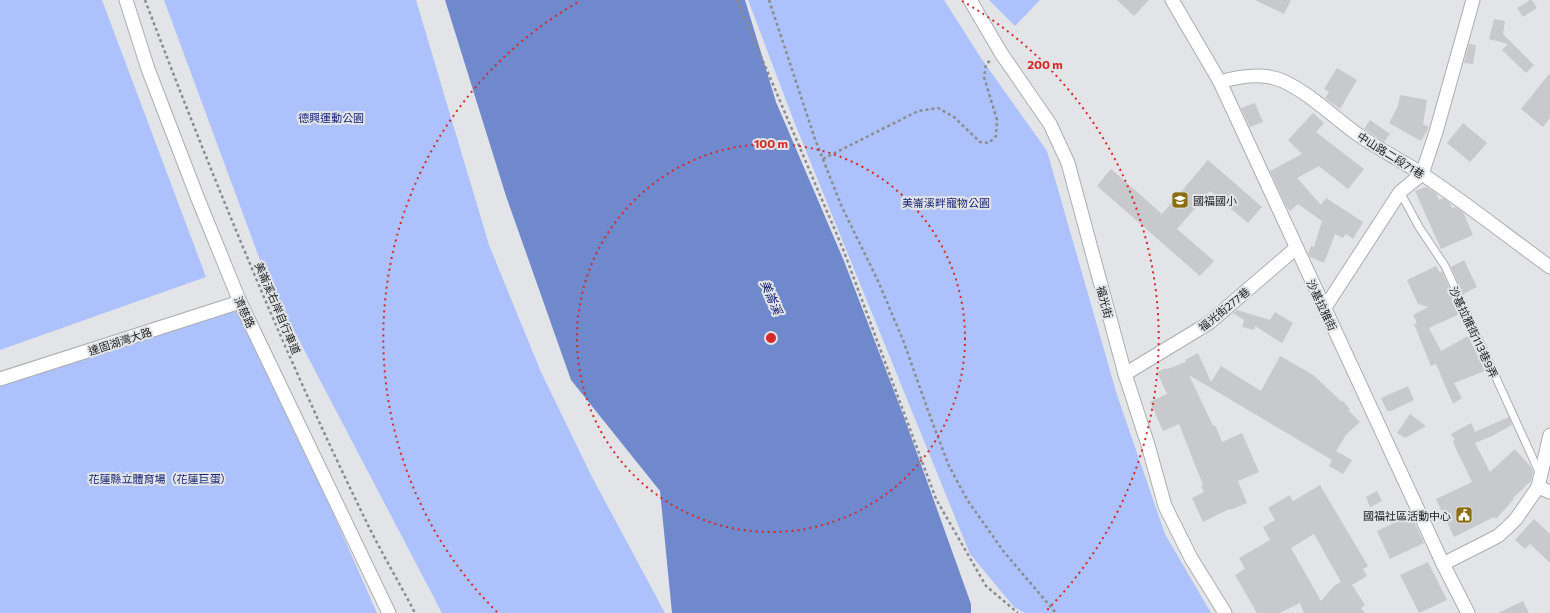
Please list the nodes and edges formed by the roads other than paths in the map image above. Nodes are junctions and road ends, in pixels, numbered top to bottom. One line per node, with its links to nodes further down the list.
1 (126, 0): 10 (street, 濟慈路)
2 (970, 0): 12 (street, 福光街)
3 (1172, 0): 5 (street, 沙基拉雅街)
4 (1473, 0): 6 (street)
5 (1220, 82): 6 (street, 中山路二段71巷); 8 (street, 沙基拉雅街)
6 (1422, 174): 7 (street); 9 (street, 中山路二段71巷)
7 (1400, 192): 11 (street); 15 (lane, 沙基拉雅街113巷9弄)
8 (1296, 248): 11 (street, 沙基拉雅街); 12 (street, 福光街277巷)
9 (1550, 267)
10 (240, 302): 13 (street, 達固湖灣大路); 17 (street, 濟慈路)
11 (1324, 309): 16 (street, 沙基拉雅街)
12 (1125, 374): 18 (street, 福光街)
13 (0, 379)
14 (1550, 435): 15 (street)
15 (1543, 485): 16 (street)
16 (1443, 564): 19 (street, 沙基拉雅街)
17 (389, 613)
18 (1225, 613)
19 (1468, 613)

